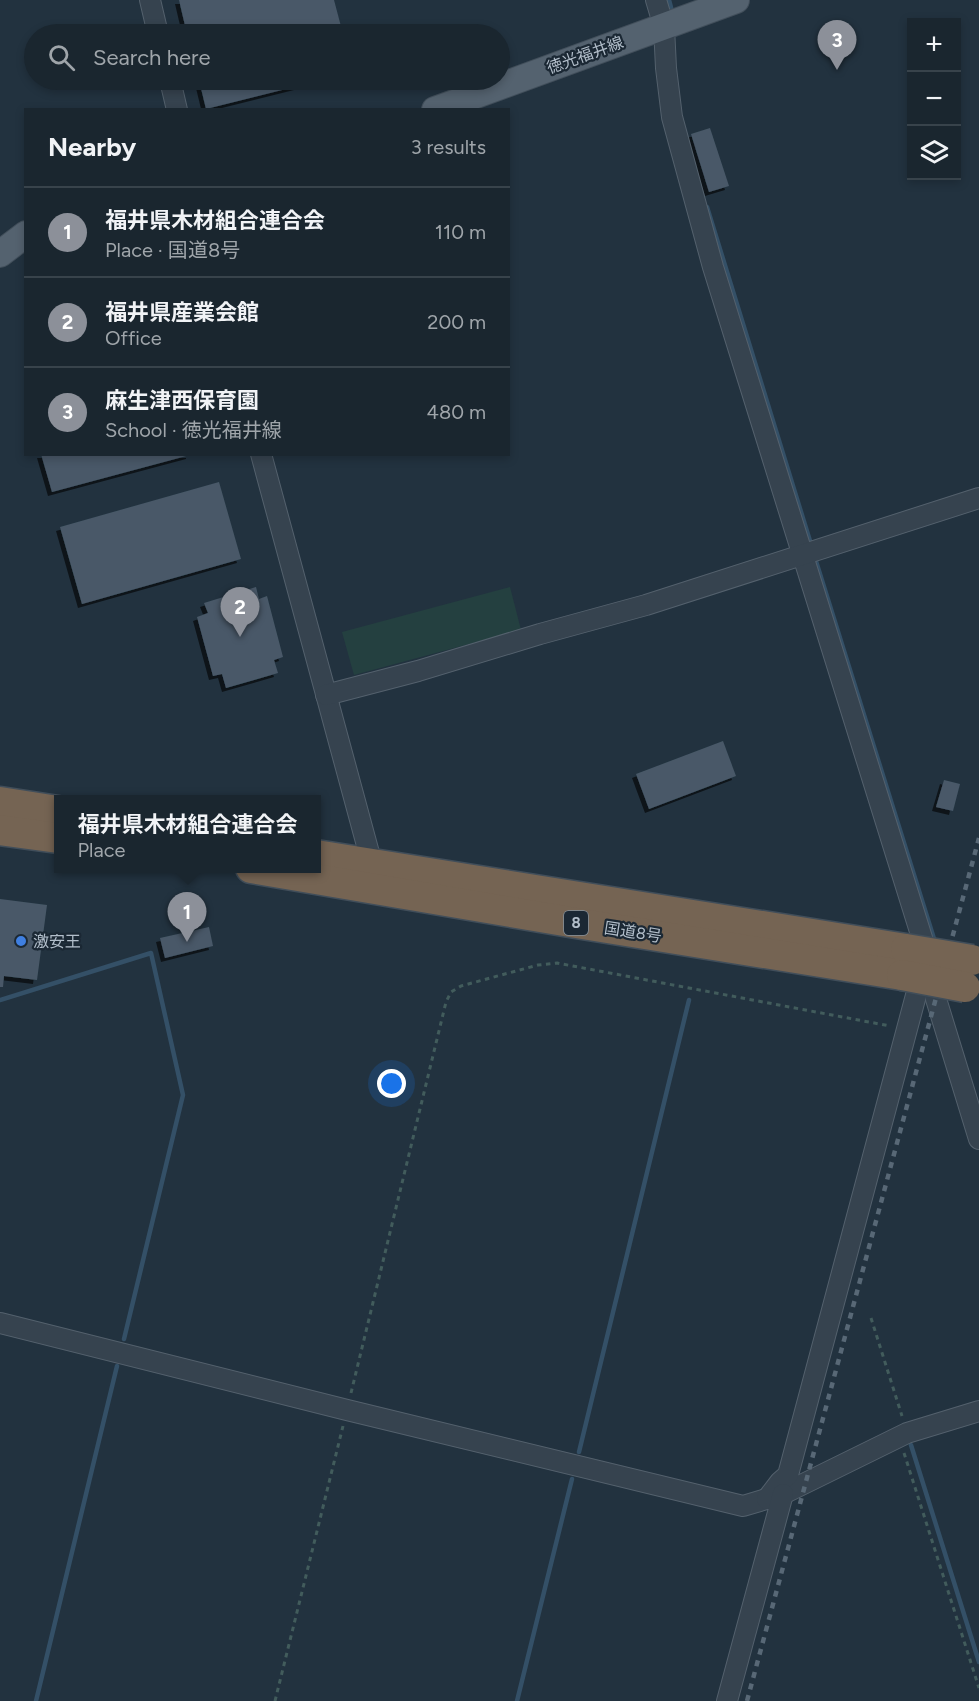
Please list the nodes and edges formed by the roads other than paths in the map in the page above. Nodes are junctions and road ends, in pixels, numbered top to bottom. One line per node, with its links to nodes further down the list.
1 (150, 0): 4 (street)
2 (656, 0): 5 (street)
3 (736, 0): 5 (main road, 徳光福井線)
4 (156, 24)
5 (664, 27): 6 (main road, 徳光福井線); 15 (street)
6 (510, 83)
7 (172, 90): 9 (street)
8 (490, 90): 10 (main road, 徳光福井線)
9 (177, 108)
10 (441, 108)
11 (24, 236): 12 (main road)
12 (0, 254)
13 (262, 456): 16 (street)
14 (979, 498): 15 (street)
15 (802, 555): 16 (street); 24 (street)
16 (326, 695): 22 (street)
17 (0, 802): 18 (highway)
18 (54, 811)
19 (0, 830): 20 (highway)
20 (54, 837)
21 (321, 856): 22 (highway, 国道8号 / 8)
22 (372, 864): 24 (highway, 国道8号 / 8)
23 (281, 873): 24 (highway, 国道8号 / 8)
24 (911, 959): 25 (highway, 国道8号 / 8, bridge); 26 (street); 29 (street)
25 (974, 975)
26 (979, 1139)
27 (0, 1323): 29 (street)
28 (979, 1410): 29 (street)
29 (775, 1497): 30 (street)
30 (727, 1701)

